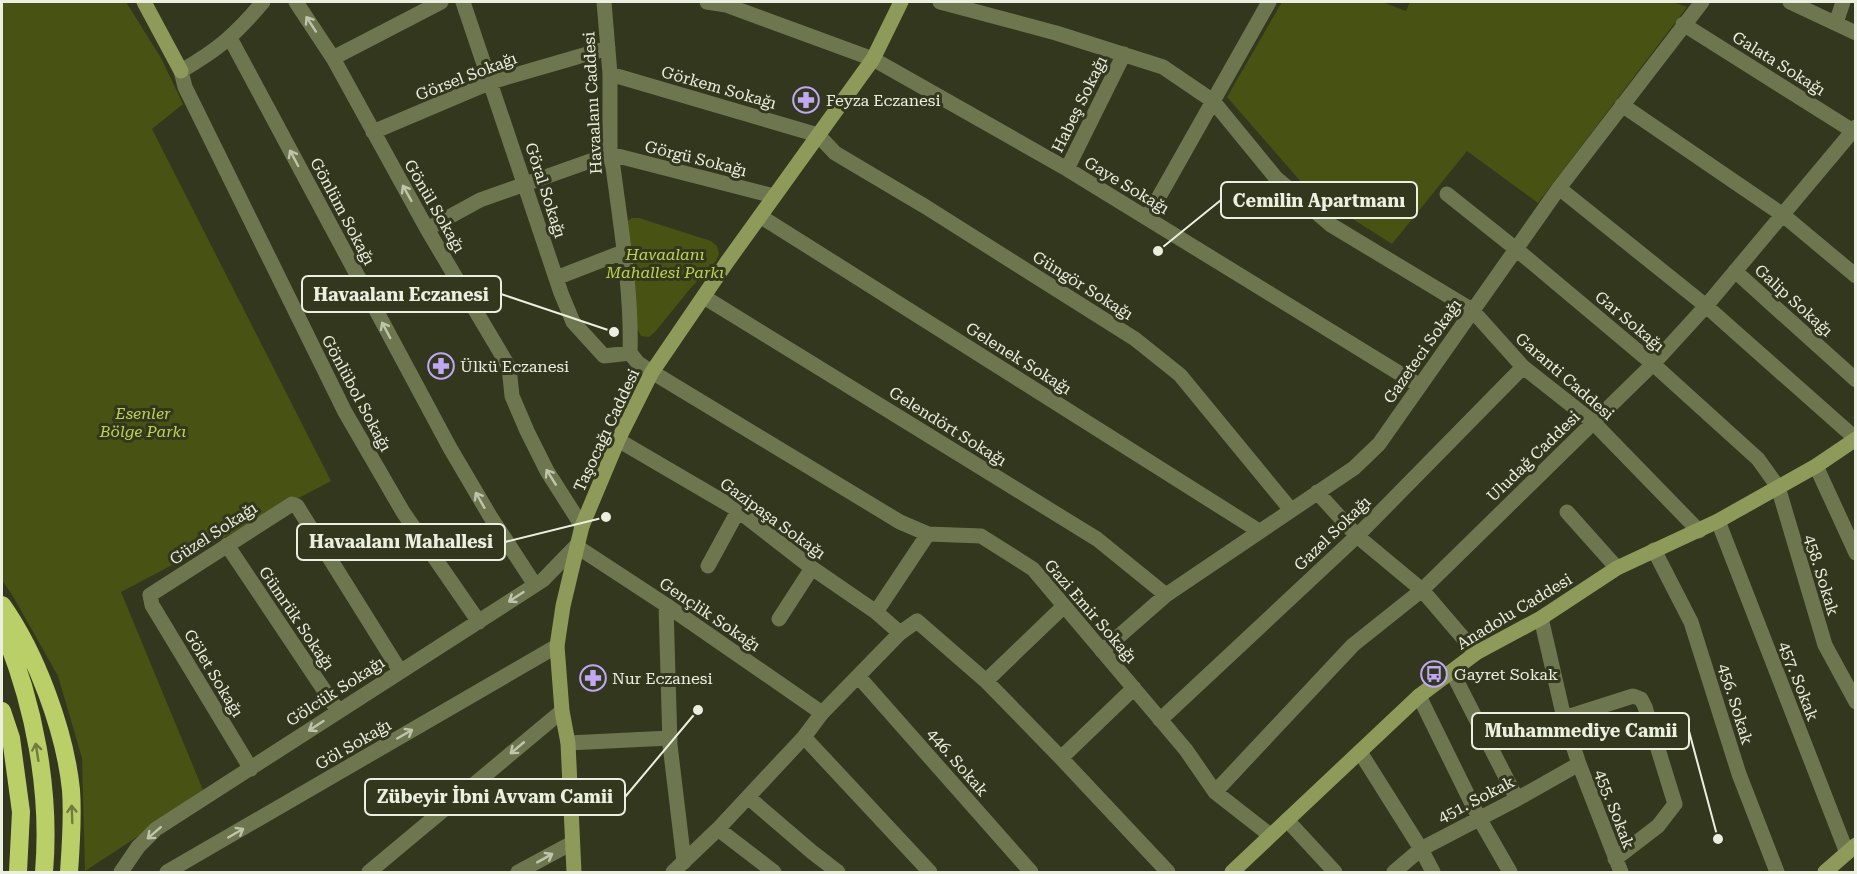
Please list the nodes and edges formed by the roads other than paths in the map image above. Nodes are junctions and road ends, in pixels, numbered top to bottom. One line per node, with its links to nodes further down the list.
1 (144, 2): 22 (main road)
2 (263, 2): 17 (street)
3 (296, 2): 20 (street, Gönül Sokağı, one-way to 3)
4 (441, 2): 20 (street)
5 (463, 2): 24 (street, Göral Sokağı)
6 (604, 2): 18 (street, Havaalanı Caddesi)
7 (707, 2): 21 (street, Gaye Sokağı)
8 (901, 2): 21 (main road, Taşocağı Caddesi)
9 (940, 2): 19 (street, Garanti Caddesi)
10 (1269, 2): 25 (street)
11 (1700, 2): 15 (street, Gazeteci Sokağı)
12 (1790, 2): 14 (street)
13 (1843, 2): 14 (street)
14 (1836, 23): 16 (street)
15 (1683, 24): 26 (street, Gazeteci Sokağı); 27 (street, Galata Sokağı)
16 (1856, 33)
17 (230, 38): 22 (street); 76 (street, Gönlüm Sokağı, one-way to 17)
18 (608, 48): 23 (street, Havaalanı Caddesi); 24 (street, Görsel Sokağı)
19 (1124, 54): 25 (street, Garanti Caddesi); 31 (street, Habeş Sokağı)
20 (333, 58): 28 (street, Gönül Sokağı)
21 (873, 59): 29 (main road, Taşocağı Caddesi); 31 (street, Gaye Sokağı)
22 (181, 70): 86 (street, Gönlübol Sokağı)
23 (609, 74): 29 (street, Görkem Sokağı); 30 (street, Havaalanı Caddesi)
24 (491, 82): 28 (street, Görsel Sokağı); 32 (street, Göral Sokağı)
25 (1214, 101): 38 (street); 47 (street, Garanti Caddesi)
26 (1622, 105): 33 (street, Gazeteci Sokağı); 36 (street)
27 (1855, 130): 36 (street, Uludağ Caddesi)
28 (373, 132): 39 (street, Gönül Sokağı, one-way to 28)
29 (818, 135): 35 (main road, Taşocağı Caddesi); 60 (street, Güngör Sokağı)
30 (610, 154): 32 (street); 35 (street, Görgü Sokağı); 41 (street, Havaalanı Caddesi)
31 (1067, 169): 38 (street, Gaye Sokağı)
32 (525, 184): 39 (street); 44 (street, Göral Sokağı)
33 (1559, 188): 40 (street, Gazeteci Sokağı); 46 (street)
34 (1447, 194): 40 (street, Gar Sokağı)
35 (774, 196): 37 (main road, Taşocağı Caddesi)
36 (1783, 215): 42 (street, Uludağ Caddesi); 43 (street)
37 (760, 216): 45 (main road, Taşocağı Caddesi); 65 (street, Gelenek Sokağı)
38 (1147, 218): 53 (street, Gaye Sokağı)
39 (427, 229): 64 (street, Gönül Sokağı, one-way to 39)
40 (1516, 249): 47 (street, Gazeteci Sokağı); 49 (street, Gar Sokağı)
41 (623, 252): 44 (street); 48 (street, Havaalanı Caddesi)
42 (1735, 271): 46 (street, Uludağ Caddesi); 52 (street, Galip Sokağı)
43 (1856, 276)
44 (556, 278): 48 (street, Göral Sokağı)
45 (704, 297): 51 (main road, Taşocağı Caddesi); 79 (street, Gelendört Sokağı)
46 (1706, 306): 49 (street, Uludağ Caddesi); 55 (street)
47 (1472, 310): 50 (street, Garanti Caddesi); 53 (street, Gazeteci Sokağı)
48 (630, 354): 51 (street)
49 (1653, 364): 54 (street, Uludağ Caddesi); 58 (street, Gar Sokağı)
50 (1523, 367): 54 (street, Garanti Caddesi); 68 (street, Gazel Sokağı)
51 (652, 372): 56 (main road, Taşocağı Caddesi); 67 (street, Gazi Emir Sokağı)
52 (1856, 380)
53 (1420, 387): 59 (street, Gazeteci Sokağı)
54 (1593, 423): 66 (street, Garanti Caddesi); 77 (street, Uludağ Caddesi)
55 (1856, 439): 57 (main road, Anadolu Caddesi)
56 (618, 440): 61 (street, Gazipaşa Sokağı); 64 (main road, Taşocağı Caddesi)
57 (1816, 466): 58 (main road, Anadolu Caddesi); 72 (street)
58 (1778, 487): 63 (main road, Anadolu Caddesi); 98 (street, 458. Sokak)
59 (1317, 492): 60 (street, Gazeteci Sokağı); 68 (street)
60 (1291, 510): 65 (street, Gazeteci Sokağı)
61 (738, 511): 73 (street); 74 (street, Gazipaşa Sokağı)
62 (1567, 512): 75 (street)
63 (1718, 522): 66 (main road, Anadolu Caddesi); 121 (street, 457. Sokak)
64 (582, 526): 70 (main road, Taşocağı Caddesi)
65 (1259, 531): 79 (street, Gazeteci Sokağı)
66 (1699, 531): 71 (main road, Anadolu Caddesi)
67 (928, 534): 82 (street, Gazi Emir Sokağı); 83 (street)
68 (1357, 536): 77 (street); 104 (street, Gazel Sokağı)
69 (227, 545): 78 (street, Güzel Sokağı); 92 (street, Güzel Sokağı); 100 (street, Gümrük Sokağı)
70 (576, 546): 76 (street, Gölcük Sokağı); 81 (street, Gençlik Sokağı); 89 (main road, Taşocağı Caddesi)
71 (1654, 550): 75 (main road, Anadolu Caddesi); 142 (street, 456. Sokak)
72 (1856, 553)
73 (708, 566)
74 (812, 568): 83 (street, Gazipaşa Sokağı); 85 (street)
75 (1617, 568): 84 (main road, Anadolu Caddesi)
76 (535, 585): 86 (street, Gölcük Sokağı, one-way to 86)
77 (1422, 590): 91 (street); 112 (street, Uludağ Caddesi)
78 (150, 595): 111 (street, Gölet Sokağı)
79 (1166, 595): 90 (street, Gazeteci Sokağı)
80 (2, 605): 126 (highway, one-way to 80)
81 (666, 605): 102 (street, Gençlik Sokağı); 106 (street)
82 (1064, 606): 90 (street, Gazi Emir Sokağı); 95 (street)
83 (876, 612): 88 (street, Gazipaşa Sokağı)
84 (1540, 618): 91 (main road, Anadolu Caddesi); 103 (street, 455. Sokak)
85 (779, 619)
86 (479, 621): 92 (street, Gölcük Sokağı)
87 (2, 627): 125 (highway, one-way to 87)
88 (900, 633): 94 (street); 95 (street)
89 (557, 646): 101 (main road, Taşocağı Caddesi); 128 (street, Göl Sokağı, one-way to 89)
90 (1102, 651): 96 (street, Gazi Emir Sokağı)
91 (1476, 653): 93 (main road, Anadolu Caddesi)
92 (399, 671): 100 (street, Gölcük Sokağı)
93 (1452, 672): 97 (main road, Anadolu Caddesi); 114 (street)
94 (858, 676): 102 (street); 135 (street, 446. Sokak)
95 (986, 681): 109 (street)
96 (1134, 688): 104 (street, Gazi Emir Sokağı); 109 (street)
97 (1419, 696): 108 (main road, Anadolu Caddesi); 115 (street)
98 (1856, 702)
99 (2, 711): 124 (highway)
100 (338, 711): 111 (street, Gölcük Sokağı, one-way to 111)
101 (562, 711): 107 (main road, Taşocağı Caddesi); 129 (street, one-way to 129)
102 (822, 713): 105 (street)
103 (1564, 718): 110 (street, 455. Sokak); 122 (street)
104 (1160, 720): 112 (street, Gazi Emir Sokağı)
105 (804, 737): 113 (street); 134 (street)
106 (670, 738): 107 (street); 123 (street)
107 (568, 743): 119 (main road, Taşocağı Caddesi)
108 (1360, 752): 116 (main road, Anadolu Caddesi); 120 (street)
109 (1061, 758): 136 (street)
110 (1579, 764): 114 (street, 451. Sokak); 122 (street, 455. Sokak)
111 (251, 769): 127 (street, Gölcük Sokağı, one-way to 127)
112 (1215, 792): 118 (street, Gazi Emir Sokağı)
113 (748, 796): 117 (street); 133 (street)
114 (1517, 799): 115 (street, 451. Sokak)
115 (1479, 818): 120 (street, 451. Sokak); 141 (street)
116 (1287, 820): 118 (main road, Anadolu Caddesi); 138 (street)
117 (718, 829): 123 (street); 132 (street)
118 (1270, 835): 137 (main road, Anadolu Caddesi)
119 (572, 843): 130 (street, one-way to 119); 131 (main road, Taşocağı Caddesi)
120 (1420, 849): 139 (street, 451. Sokak); 140 (street)
121 (1851, 849): 143 (main road)
122 (1618, 866)
123 (679, 867)
124 (18, 873)
125 (44, 873)
126 (69, 873)
127 (121, 873)
128 (167, 873)
129 (369, 873)
130 (518, 873)
131 (574, 873)
132 (774, 873)
133 (838, 873)
134 (930, 873)
135 (1031, 873)
136 (1168, 873)
137 (1232, 873)
138 (1335, 873)
139 (1394, 873)
140 (1433, 873)
141 (1510, 873)
142 (1777, 873)
143 (1825, 873)

